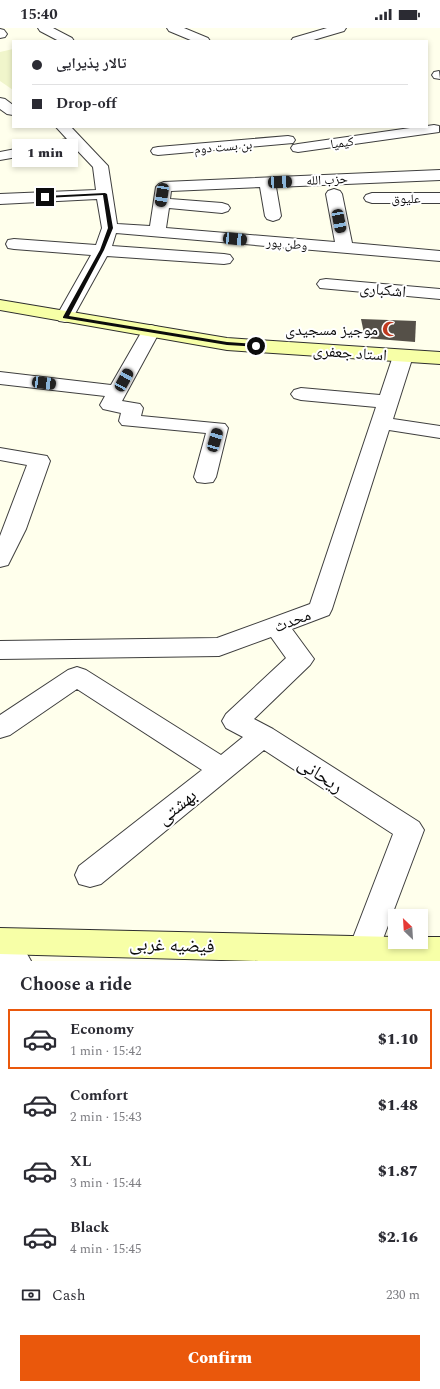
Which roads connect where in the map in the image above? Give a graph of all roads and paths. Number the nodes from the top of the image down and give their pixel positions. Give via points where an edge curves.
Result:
1 (44, 28) edge
2 (173, 28) edge
3 (340, 28) edge
4 (66, 40) edge
5 (202, 40) edge
6 (300, 40) edge
7 (0, 102) edge
8 (8, 112) edge
9 (64, 128) edge
10 (274, 128) edge
11 (436, 129) edge
12 (76, 142) junction
13 (293, 144) junction
14 (158, 152) dead end
15 (0, 156) edge
16 (310, 158) dead end
17 (322, 169) dead end
18 (440, 175) edge
19 (267, 182) junction
20 (334, 187) junction
21 (105, 194) junction
22 (372, 198) dead end
23 (440, 198) edge
24 (0, 199) edge
25 (161, 203) junction
26 (222, 208) dead end
27 (273, 216) dead end
28 (110, 228) junction
29 (157, 232) junction
30 (14, 244) dead end
31 (344, 248) junction
32 (102, 250) junction
33 (440, 256) edge
34 (224, 260) dead end
35 (326, 284) dead end
36 (440, 294) edge
37 (0, 305) edge
38 (65, 317) junction
39 (151, 331) junction
40 (403, 356) junction
41 (440, 358) edge
42 (0, 378) edge
43 (118, 392) junction
44 (301, 394) dead end
45 (385, 413) junction
46 (440, 432) edge
47 (0, 454) edge
48 (205, 477) dead end
49 (8, 527) edge
50 (0, 560) edge
51 (276, 626) junction
52 (0, 650) edge
53 (0, 728) edge
54 (263, 736) junction
55 (222, 769) junction
56 (90, 875) dead end
57 (0, 940) edge
58 (0, 946) edge
59 (440, 951) edge
60 (360, 956) edge
61 (15, 961) edge

1 - 4 street
2 - 5 street
3 - 6 street
7 - 8 street
9 - 12 street
10 - 13 street
11 - 13 street, کیمیا
12 - 15 street
12 - 21 street via 100,166
13 - 14 street, بن بست دوم
13 - 16 street
17 - 20 street
18 - 20 street, حزب الله
19 - 20 street, حزب الله
19 - 25 street, حزب الله via 164,187
19 - 27 street
20 - 31 street
21 - 24 street
21 - 28 street
22 - 23 street, علیوق
25 - 26 street
25 - 29 street, حزب الله
28 - 29 street, وطن پور
28 - 32 street
29 - 31 street, وطن پور
30 - 32 street
31 - 33 street, وطن پور
32 - 34 street
32 - 38 street
35 - 36 street, اشکباری
37 - 38 main road, استاد جعفری
38 - 39 main road, استاد جعفری
39 - 40 main road, استاد جعفری via 227,344
39 - 43 street
40 - 41 main road, استاد جعفری
40 - 45 street, محدث
42 - 43 street
43 - 48 street via 110,405 133,408 129,421 218,428
44 - 45 street
45 - 46 street
45 - 51 street, محدث via 320,609
47 - 49 street via 39,461
49 - 50 street
51 - 52 street, محدث via 219,648
51 - 54 street, ریحانی via 301,659 235,721
53 - 55 street via 77,676
54 - 55 street, بهشتی
54 - 60 street, ریحانی via 409,830
55 - 56 street, بهشتی
57 - 60 main road, فیضیه غربی
58 - 61 street
59 - 60 main road, فیضیه غربی

